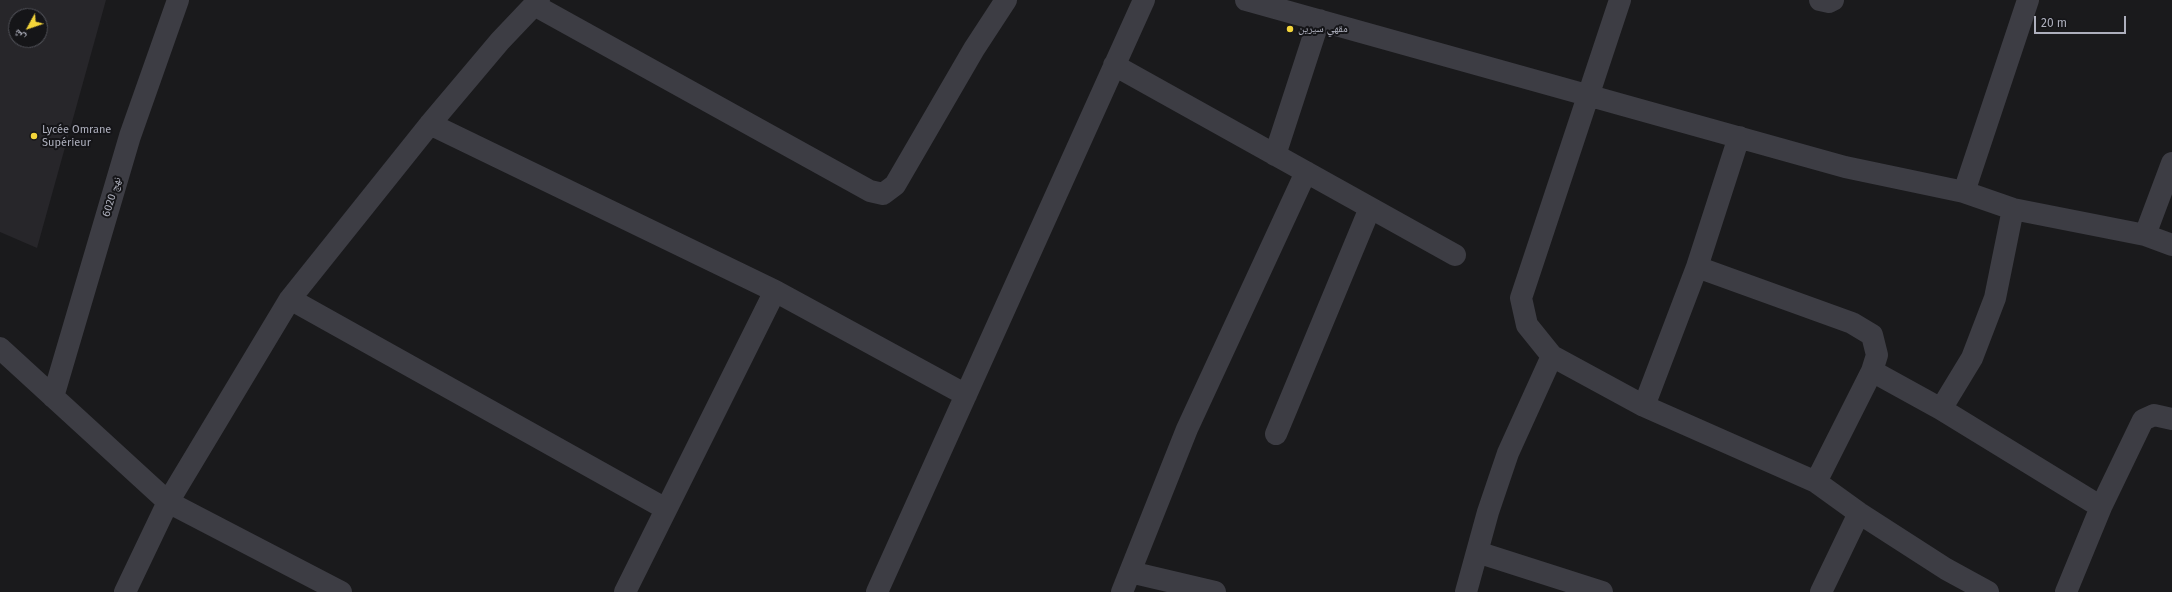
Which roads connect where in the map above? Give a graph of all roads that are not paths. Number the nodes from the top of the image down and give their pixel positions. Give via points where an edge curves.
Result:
1 (178, 0) edge
2 (1006, 0) edge
3 (1144, 0) edge
4 (1246, 0) edge
5 (1620, 0) edge
6 (1820, 0) edge
7 (1833, 0) edge
8 (2028, 0) edge
9 (537, 3) edge
10 (1318, 20) junction
11 (1114, 65) junction
12 (1587, 95) junction
13 (430, 124) junction
14 (1740, 137) junction
15 (1275, 155) junction
16 (2172, 163) edge
17 (1306, 172) junction
18 (1964, 192) junction
19 (1370, 208) junction
20 (2013, 209) junction
21 (2145, 235) junction
22 (2172, 245) edge
23 (1455, 255) dead end
24 (1697, 267) junction
25 (775, 291) junction
26 (290, 299) junction
27 (0, 348) edge
28 (1552, 356) junction
29 (1872, 371) junction
30 (966, 395) junction
31 (53, 397) junction
32 (1644, 406) junction
33 (1941, 409) junction
34 (2172, 420) edge
35 (1276, 434) dead end
36 (1816, 482) junction
37 (168, 502) junction
38 (2101, 507) junction
39 (666, 509) junction
40 (1859, 513) junction
41 (1477, 552) junction
42 (1126, 582) edge
43 (125, 592) edge
44 (341, 592) edge
45 (625, 592) edge
46 (877, 592) edge
47 (1215, 592) edge
48 (1466, 592) edge
49 (1602, 592) edge
50 (1821, 592) edge
51 (1988, 592) edge
52 (2066, 592) edge

1 - 31 street, نهج 6020 via 130,136
2 - 9 street via 974,49 896,185 883,194 870,191
3 - 11 street
4 - 10 street
5 - 12 street
6 - 7 street
8 - 18 street
9 - 13 street via 500,41
10 - 12 street
10 - 15 street
11 - 15 street
11 - 30 street
12 - 14 street
12 - 28 street via 1521,298 1527,325
13 - 25 street
13 - 26 street
14 - 18 street via 1845,167
14 - 24 street
15 - 17 street
16 - 21 street
17 - 19 street
17 - 42 street via 1187,429
18 - 20 street
19 - 23 street
19 - 35 street
20 - 21 street
20 - 33 street via 1995,298 1972,358
21 - 22 street
24 - 29 street via 1852,323 1872,335 1877,355
24 - 32 street
25 - 30 street
25 - 39 street
26 - 37 street
26 - 39 street
27 - 31 street
28 - 32 street
28 - 41 street via 1508,453
29 - 33 street
29 - 36 street
30 - 46 street
31 - 37 street
32 - 36 street
33 - 38 street
34 - 38 street via 2154,415 2143,420
36 - 40 street
37 - 43 street
37 - 44 street
38 - 52 street
39 - 45 street
40 - 50 street
40 - 51 street via 1946,569
41 - 48 street
41 - 49 street
42 - 47 street

